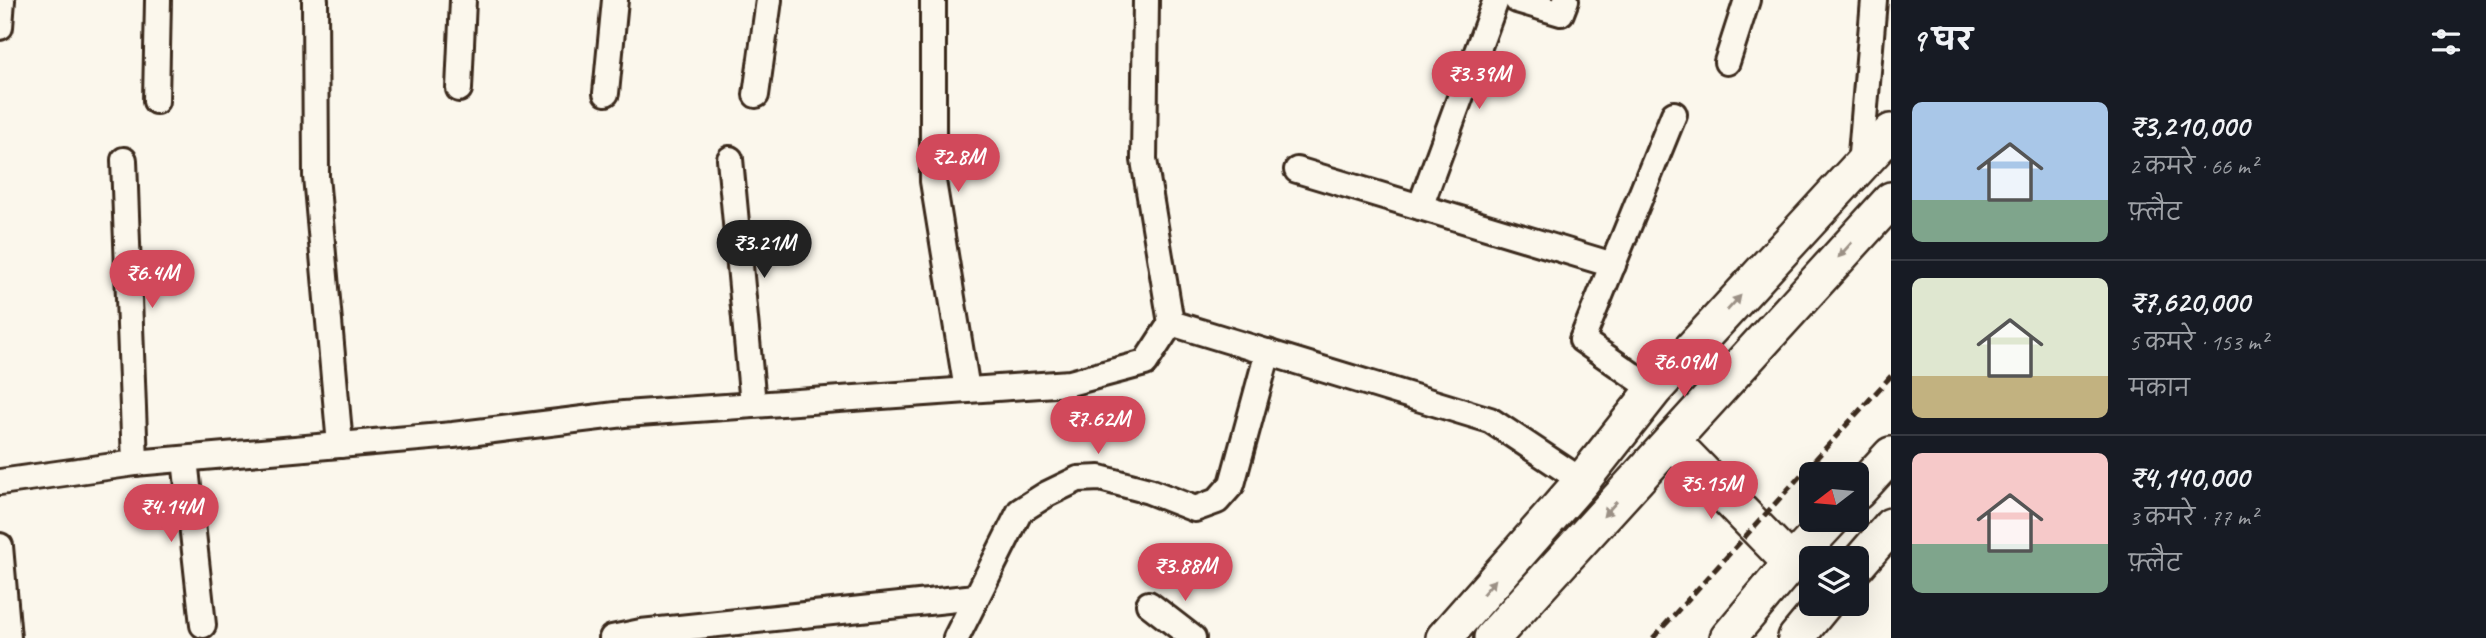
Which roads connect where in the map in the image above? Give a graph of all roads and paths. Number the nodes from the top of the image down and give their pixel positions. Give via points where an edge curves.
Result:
1 (2, 0) edge
2 (158, 0) edge
3 (315, 0) edge
4 (463, 0) edge
5 (615, 0) edge
6 (769, 0) edge
7 (933, 0) edge
8 (1146, 0) edge
9 (1496, 0) edge
10 (1517, 0) edge
11 (1566, 0) edge
12 (1746, 0) edge
13 (1874, 0) edge
14 (1886, 0) edge
15 (1891, 4) edge
16 (0, 27) edge
17 (1727, 62) dead end
18 (458, 89) dead end
19 (606, 93) dead end
20 (757, 95) dead end
21 (156, 101) dead end
22 (1674, 114) dead end
23 (1891, 132) edge
24 (730, 159) dead end
25 (124, 160) dead end
26 (1860, 166) junction
27 (1297, 170) dead end
28 (1891, 200) edge
29 (1420, 207) junction
30 (1613, 265) junction
31 (1171, 323) junction
32 (1268, 352) junction
33 (967, 390) junction
34 (1654, 390) junction
35 (753, 404) junction
36 (1672, 441) junction
37 (340, 445) junction
38 (1891, 455) edge
39 (185, 459) junction
40 (135, 463) junction
41 (1869, 479) edge
42 (1582, 481) junction
43 (0, 482) edge
44 (1820, 532) edge
45 (1887, 537) edge
46 (0, 547) edge
47 (1869, 554) edge
48 (1791, 563) junction
49 (976, 597) junction
50 (1149, 604) dead end
51 (1814, 616) edge
52 (203, 625) dead end
53 (8, 638) edge
54 (612, 638) edge
55 (956, 638) edge
56 (1193, 638) edge
57 (1444, 638) edge
58 (1492, 638) edge
59 (1728, 638) edge
60 (1796, 638) edge

1 - 16 street
2 - 21 street
3 - 37 street via 316,176
4 - 18 street
5 - 19 street
6 - 20 street
7 - 33 street via 933,181
8 - 31 street via 1144,160
9 - 29 street
10 - 11 street via 1561,13
12 - 17 street
13 - 26 street
14 - 15 street
22 - 30 street
23 - 26 street
24 - 35 street
25 - 40 street
34 -> 26 street
27 - 29 street
28 -> 36 street
29 - 30 street
30 - 34 street via 1581,340
31 - 32 street
31 - 33 street via 1145,363 1070,383
32 - 42 street via 1490,420
32 - 49 street via 1232,484 1217,501 1195,509 1100,478 1078,479 1020,512
33 - 35 street
34 - 42 street
35 - 37 street
36 - 48 street
36 -> 58 street
37 - 39 street
38 - 41 street
39 - 40 street
39 - 52 street
40 - 43 street
57 -> 42 street
44 - 48 street
45 - 47 street
46 - 53 street
48 - 59 street
49 - 54 street
49 - 55 street
50 - 56 street
51 - 60 street

